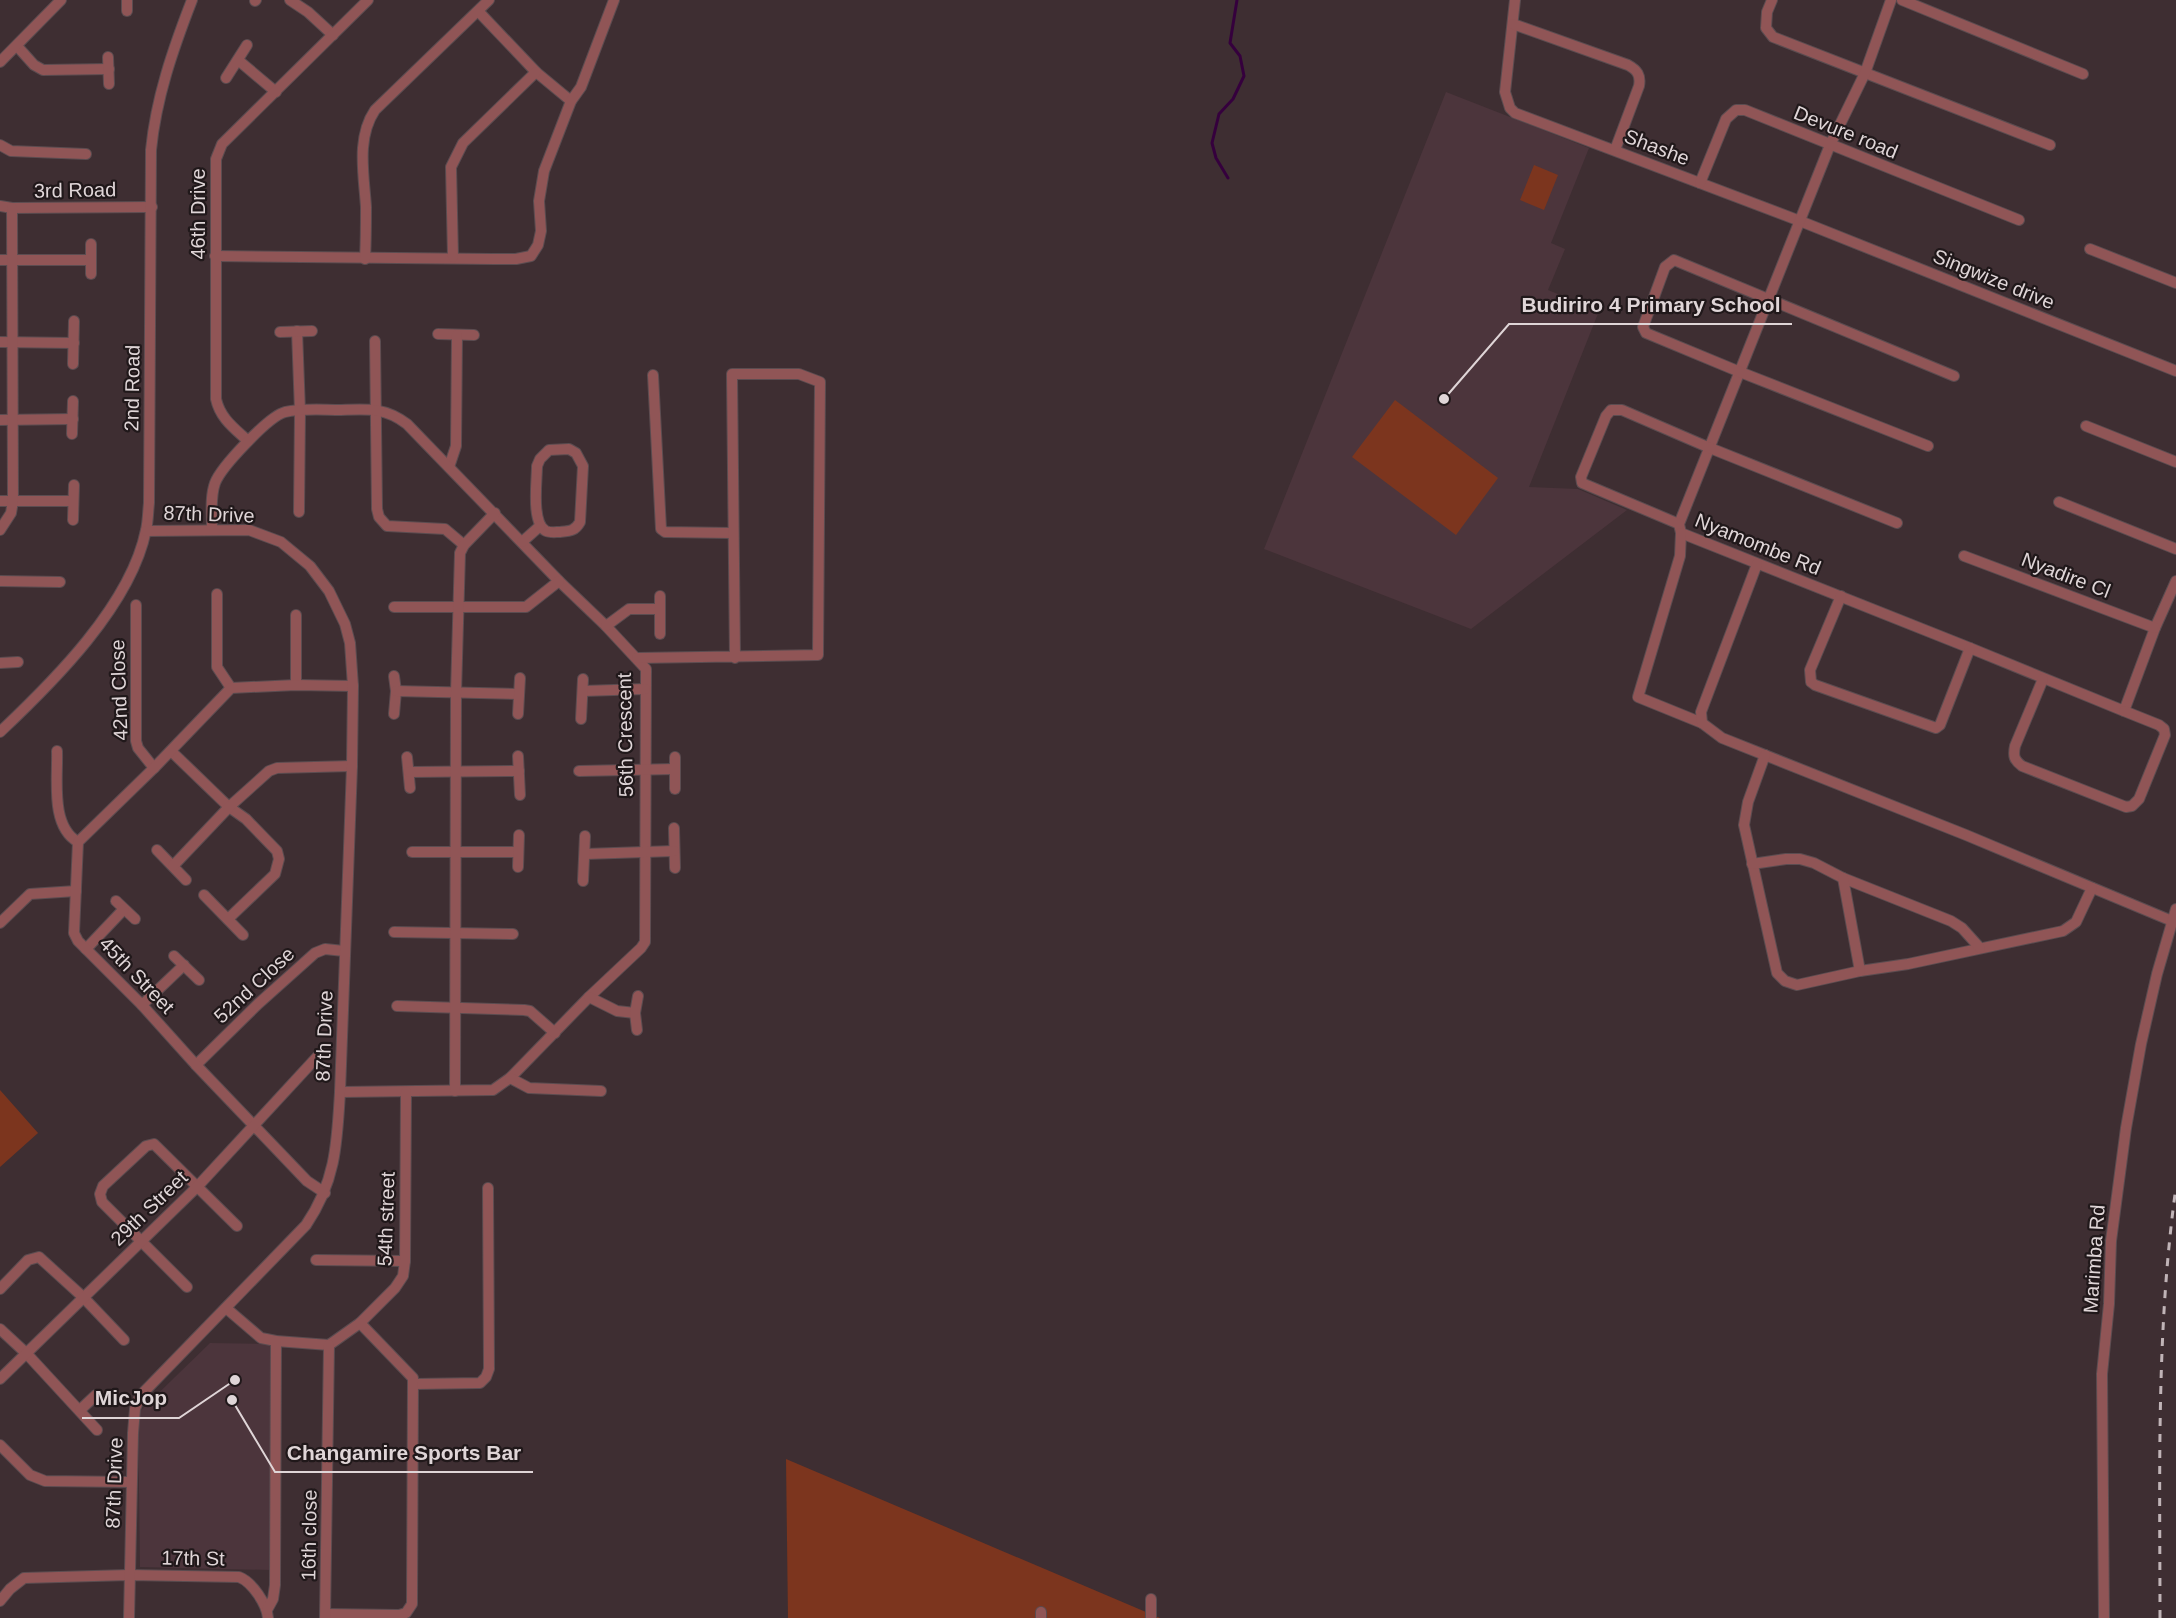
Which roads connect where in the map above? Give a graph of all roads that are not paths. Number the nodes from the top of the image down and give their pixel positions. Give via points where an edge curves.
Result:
1 (192, 0) edge
2 (290, 0) edge
3 (368, 0) edge
4 (489, 0) edge
5 (614, 0) edge
6 (1515, 0) edge
7 (1772, 0) edge
8 (1891, 0) edge
9 (1902, 0) edge
10 (56, 1) edge
11 (478, 11) junction
12 (1513, 24) junction
13 (333, 35) junction
14 (247, 45) dead end
15 (17, 46) junction
16 (108, 57) dead end
17 (238, 60) junction
18 (0, 62) edge
19 (109, 69) junction
20 (536, 72) junction
21 (1865, 73) junction
22 (2083, 74) dead end
23 (226, 78) dead end
24 (109, 84) dead end
25 (276, 92) junction
26 (571, 101) junction
27 (0, 145) edge
28 (1830, 145) junction
29 (2050, 145) dead end
30 (1615, 150) junction
31 (86, 154) dead end
32 (1700, 183) junction
33 (0, 206) edge
34 (152, 207) junction
35 (12, 208) junction
36 (2019, 220) dead end
37 (1800, 221) junction
38 (91, 244) dead end
39 (2090, 249) dead end
40 (215, 256) junction
41 (453, 257) junction
42 (365, 259) junction
43 (0, 260) edge
44 (12, 260) junction
45 (91, 260) junction
46 (90, 274) dead end
47 (2176, 283) edge
48 (1770, 298) junction
49 (74, 321) dead end
50 (297, 331) junction
51 (312, 331) dead end
52 (280, 332) dead end
53 (438, 334) dead end
54 (457, 334) junction
55 (474, 335) dead end
56 (375, 341) dead end
57 (0, 342) edge
58 (12, 342) junction
59 (74, 344) junction
60 (73, 364) dead end
61 (2176, 371) edge
62 (1740, 372) junction
63 (653, 375) dead end
64 (1954, 376) dead end
65 (73, 401) dead end
66 (376, 409) junction
67 (300, 411) junction
68 (73, 419) junction
69 (0, 420) edge
70 (12, 420) junction
71 (2086, 426) dead end
72 (72, 434) dead end
73 (248, 441) junction
74 (1928, 446) dead end
75 (1710, 448) junction
76 (2176, 462) edge
77 (450, 467) junction
78 (74, 485) dead end
79 (0, 501) edge
80 (13, 501) junction
81 (73, 501) junction
82 (2059, 502) dead end
83 (298, 512) dead end
84 (495, 513) junction
85 (73, 520) dead end
86 (1897, 523) dead end
87 (540, 526) junction
88 (1680, 528) junction
89 (212, 529) junction
90 (0, 530) edge
91 (146, 531) junction
92 (732, 533) junction
93 (522, 542) junction
94 (464, 545) junction
95 (2176, 549) edge
96 (1964, 556) dead end
97 (1757, 564) junction
98 (0, 581) edge
99 (559, 581) junction
100 (2176, 581) edge
101 (60, 582) dead end
102 (217, 594) dead end
103 (660, 596) dead end
104 (1841, 596) junction
105 (136, 605) dead end
106 (394, 607) dead end
107 (460, 607) junction
108 (660, 609) junction
109 (296, 615) dead end
110 (606, 626) junction
111 (2155, 628) junction
112 (660, 634) dead end
113 (1970, 648) junction
114 (637, 658) junction
115 (735, 658) junction
116 (18, 662) dead end
117 (0, 663) edge
118 (394, 676) dead end
119 (520, 678) dead end
120 (2043, 680) junction
121 (296, 685) junction
122 (353, 686) junction
123 (231, 688) junction
124 (645, 689) junction
125 (396, 691) junction
126 (456, 693) junction
127 (519, 694) junction
128 (2124, 711) junction
129 (394, 714) dead end
130 (518, 714) dead end
131 (581, 719) dead end
132 (1702, 723) junction
133 (0, 732) edge
134 (57, 751) dead end
135 (171, 751) junction
136 (1765, 755) junction
137 (518, 756) dead end
138 (407, 757) dead end
139 (675, 757) dead end
140 (352, 766) junction
141 (154, 768) junction
142 (644, 769) junction
143 (675, 769) junction
144 (456, 771) junction
145 (519, 771) junction
146 (579, 771) dead end
147 (409, 772) junction
148 (410, 788) dead end
149 (675, 789) dead end
150 (520, 795) dead end
151 (229, 807) junction
152 (674, 828) dead end
153 (519, 835) dead end
154 (585, 836) dead end
155 (78, 842) junction
156 (157, 850) dead end
157 (644, 851) junction
158 (674, 851) junction
159 (412, 852) dead end
160 (457, 852) junction
161 (518, 852) junction
162 (585, 854) junction
163 (1752, 864) junction
164 (173, 866) junction
165 (518, 867) dead end
166 (675, 868) dead end
167 (1843, 878) junction
168 (186, 880) dead end
169 (583, 880) dead end
170 (2092, 888) junction
171 (76, 891) junction
172 (204, 895) dead end
173 (2176, 909) edge
174 (135, 919) dead end
175 (228, 919) junction
176 (2172, 921) junction
177 (0, 923) edge
178 (394, 932) dead end
179 (457, 932) junction
180 (513, 934) dead end
181 (243, 935) dead end
182 (1980, 948) junction
183 (86, 949) junction
184 (344, 951) junction
185 (174, 956) dead end
186 (184, 965) junction
187 (1860, 972) junction
188 (199, 980) dead end
189 (638, 996) dead end
190 (589, 997) junction
191 (142, 1005) junction
192 (397, 1006) dead end
193 (456, 1008) junction
194 (635, 1013) junction
195 (637, 1030) dead end
196 (555, 1033) junction
197 (317, 1057) dead end
198 (196, 1065) junction
199 (510, 1078) junction
200 (455, 1091) junction
201 (601, 1091) dead end
202 (340, 1092) junction
203 (406, 1092) junction
204 (255, 1125) junction
205 (197, 1186) junction
206 (488, 1188) dead end
207 (325, 1193) junction
208 (237, 1226) dead end
209 (141, 1241) junction
210 (316, 1260) dead end
211 (405, 1261) junction
212 (187, 1287) dead end
213 (0, 1289) edge
214 (83, 1297) junction
215 (226, 1308) junction
216 (360, 1323) junction
217 (0, 1329) edge
218 (124, 1340) dead end
219 (276, 1341) junction
220 (329, 1345) junction
221 (27, 1354) junction
222 (0, 1379) edge
223 (414, 1384) junction
224 (96, 1395) dead end
225 (80, 1410) junction
226 (97, 1430) dead end
227 (0, 1445) edge
228 (131, 1482) junction
229 (129, 1575) junction
230 (1151, 1599) dead end
231 (0, 1601) edge
232 (268, 1614) edge
233 (325, 1616) edge
234 (129, 1618) edge
235 (1151, 1618) edge
236 (2104, 1618) edge

1 - 34 street, 2nd Road via 159,95 154,121
2 - 13 street
3 - 13 street, 46th Drive
4 - 11 street
5 - 26 street via 581,87
6 - 12 street
7 - 21 street via 1766,21 1768,34
8 - 21 street, Nyamombe Rd
9 - 22 street
10 - 15 street
11 - 20 street
11 - 42 street via 369,120 363,146
12 - 30 street, Shashe via 1505,92 1510,108
12 - 30 street via 1629,65 1637,72 1639,86
13 - 25 street, 46th Drive
14 - 17 street
15 - 18 street
15 - 19 street via 43,70
16 - 19 street
17 - 23 street
17 - 25 street
19 - 24 street
20 - 26 street
20 - 41 street via 458,151 452,167
21 - 28 street, Nyamombe Rd
21 - 29 street
25 - 40 street, 46th Drive via 218,151
26 - 41 street via 542,179 541,231 531,256
27 - 31 street via 11,151
28 - 32 street, Devure road via 1745,110 1736,111 1726,119
28 - 36 street, Devure road
28 - 37 street, Nyamombe Rd
30 - 32 street, Shashe
32 - 37 street, Shashe
33 - 35 street, 3rd Road
34 - 35 street, 3rd Road
34 - 91 street, 2nd Road
35 - 44 street
37 - 48 street, Nyamombe Rd
37 - 61 street, Singwize drive
38 - 45 street
39 - 47 street
40 - 42 street
40 - 73 street, 46th Drive via 216,399 223,417
41 - 42 street
43 - 44 street
44 - 45 street
44 - 58 street
45 - 46 street
48 - 62 street, Nyamombe Rd
48 - 62 street via 1674,260 1665,267 1643,327 1646,333
48 - 64 street
49 - 59 street
50 - 51 street
50 - 52 street
50 - 67 street
53 - 54 street
54 - 55 street
54 - 77 street via 456,446
56 - 66 street
57 - 58 street
58 - 59 street
58 - 70 street
59 - 60 street
62 - 74 street
62 - 75 street, Nyamombe Rd
63 - 92 street via 661,529
65 - 68 street
66 - 67 street, 56th Crescent
66 - 77 street, 56th Crescent via 407,424
66 - 94 street via 379,517 387,526 446,529
67 - 73 street, 56th Crescent via 278,415
67 - 83 street
68 - 70 street
68 - 72 street
69 - 70 street
70 - 80 street
71 - 76 street
73 - 89 street, 56th Crescent via 215,482
75 - 86 street
75 - 88 street, Nyamombe Rd
75 - 88 street via 1622,410 1611,410 1581,477 1585,485
77 - 84 street, 56th Crescent
78 - 81 street
79 - 80 street
80 - 81 street
80 - 90 street via 11,513
81 - 85 street
82 - 95 street
84 - 93 street, 56th Crescent
84 - 94 street
87 - 87 street via 549,532 570,531 580,522 583,466 569,449 549,450 537,466 536,517
87 - 93 street
88 - 97 street, Nyamombe Rd
88 - 132 street via 1680,556 1638,697
89 - 91 street, 87th Drive
89 - 122 street, 87th Drive via 265,534 310,566 345,624
91 - 133 street, 2nd Road via 126,583 99,624 33,701
92 - 115 street
92 - 115 street via 732,374 799,374 820,382 818,655
93 - 99 street, 56th Crescent
94 - 107 street via 460,553
96 - 111 street, Nyadire Cl
97 - 104 street, Nyamombe Rd
97 - 132 street via 1701,712
98 - 101 street
99 - 107 street via 526,607
99 - 110 street, 56th Crescent
100 - 111 street
102 - 123 street via 217,667
103 - 108 street
104 - 113 street, Nyamombe Rd
104 - 113 street via 1810,670 1815,686 1936,728
105 - 141 street, 42nd Close via 136,741
106 - 107 street
107 - 126 street
108 - 110 street via 630,609
108 - 112 street
109 - 121 street
110 - 114 street, 56th Crescent
111 - 128 street
113 - 120 street, Nyamombe Rd
114 - 115 street
114 - 124 street, 56th Crescent via 646,669
116 - 117 street
118 - 125 street
119 - 127 street
120 - 128 street, Nyamombe Rd
120 - 128 street, Nyamombe Rd via 2015,746 2016,762 2126,807 2139,799 2165,735 2159,725
121 - 122 street
121 - 123 street
122 - 140 street, 87th Drive
123 - 135 street
124 - 131 street via 583,685
124 - 142 street, 56th Crescent
125 - 126 street
125 - 129 street
126 - 127 street
126 - 144 street
127 - 130 street
132 - 136 street via 1722,738
134 - 155 street via 59,818 64,830
135 - 141 street
135 - 151 street
136 - 163 street via 1745,815
136 - 170 street
137 - 145 street
138 - 147 street
139 - 143 street
140 - 151 street via 277,768 260,777
140 - 184 street, 87th Drive
141 - 155 street
142 - 143 street
142 - 146 street
142 - 157 street, 56th Crescent
143 - 149 street
144 - 145 street
144 - 147 street
144 - 160 street
145 - 150 street
147 - 148 street
151 - 164 street
151 - 175 street via 277,851 279,859 270,880
152 - 158 street
153 - 161 street
154 - 162 street
155 - 171 street, 45th Street
156 - 164 street
157 - 158 street
157 - 162 street
157 - 190 street, 56th Crescent via 645,942
158 - 166 street
159 - 160 street
160 - 161 street
160 - 179 street
161 - 165 street
162 - 169 street
163 - 167 street via 1800,859
163 - 187 street via 1779,977 1797,985
164 - 168 street
167 - 182 street via 1951,921
167 - 187 street
170 - 176 street
170 - 182 street via 2082,912 2070,927
171 - 177 street via 30,894
171 - 183 street, 45th Street via 74,933
172 - 175 street
173 - 176 street, Marimba Rd
174 - 183 street via 120,905
175 - 181 street
176 - 236 street, Marimba Rd via 2141,1044 2112,1241 2102,1374
178 - 179 street
179 - 180 street
179 - 193 street
182 - 187 street
183 - 191 street, 45th Street
184 - 198 street, 52nd Close via 325,949 315,953
184 - 202 street, 87th Drive
185 - 186 street
186 - 188 street
186 - 191 street
189 - 194 street
190 - 194 street via 617,1011
190 - 196 street, 56th Crescent
191 - 198 street, 45th Street
192 - 193 street
193 - 196 street via 530,1011
193 - 200 street
194 - 195 street
196 - 199 street, 56th Crescent
197 - 204 street, 29th Street
198 - 204 street, 45th Street
199 - 200 street, 56th Crescent via 491,1091
199 - 201 street via 529,1088
200 - 203 street, 56th Crescent
202 - 203 street, 56th Crescent
202 - 207 street, 87th Drive via 337,1144
203 - 211 street, 54th street
204 - 205 street, 29th Street
204 - 207 street, 45th Street via 307,1181
205 - 208 street
205 - 209 street, 29th Street
205 - 209 street via 154,1144 146,1146 102,1186 102,1202
206 - 223 street via 486,1377 480,1383
207 - 215 street, 87th Drive via 306,1225
209 - 212 street
209 - 214 street, 29th Street
210 - 211 street
211 - 216 street, 54th street via 399,1283
213 - 214 street via 28,1260 39,1257
214 - 218 street
214 - 221 street, 29th Street
215 - 219 street via 261,1338
215 - 228 street, 87th Drive via 140,1396 135,1409
216 - 220 street, 54th street
216 - 223 street via 411,1374
217 - 221 street
219 - 220 street
219 - 232 street via 275,1585
220 - 233 street, 16th close
221 - 222 street, 29th Street
221 - 225 street
223 - 233 street via 412,1604 399,1615
224 - 225 street
225 - 226 street
227 - 228 street via 37,1478
228 - 229 street, 87th Drive
229 - 231 street, 17th St via 24,1578
229 - 232 street, 17th St via 238,1577 247,1581
229 - 234 street, 87th Drive
230 - 235 street

